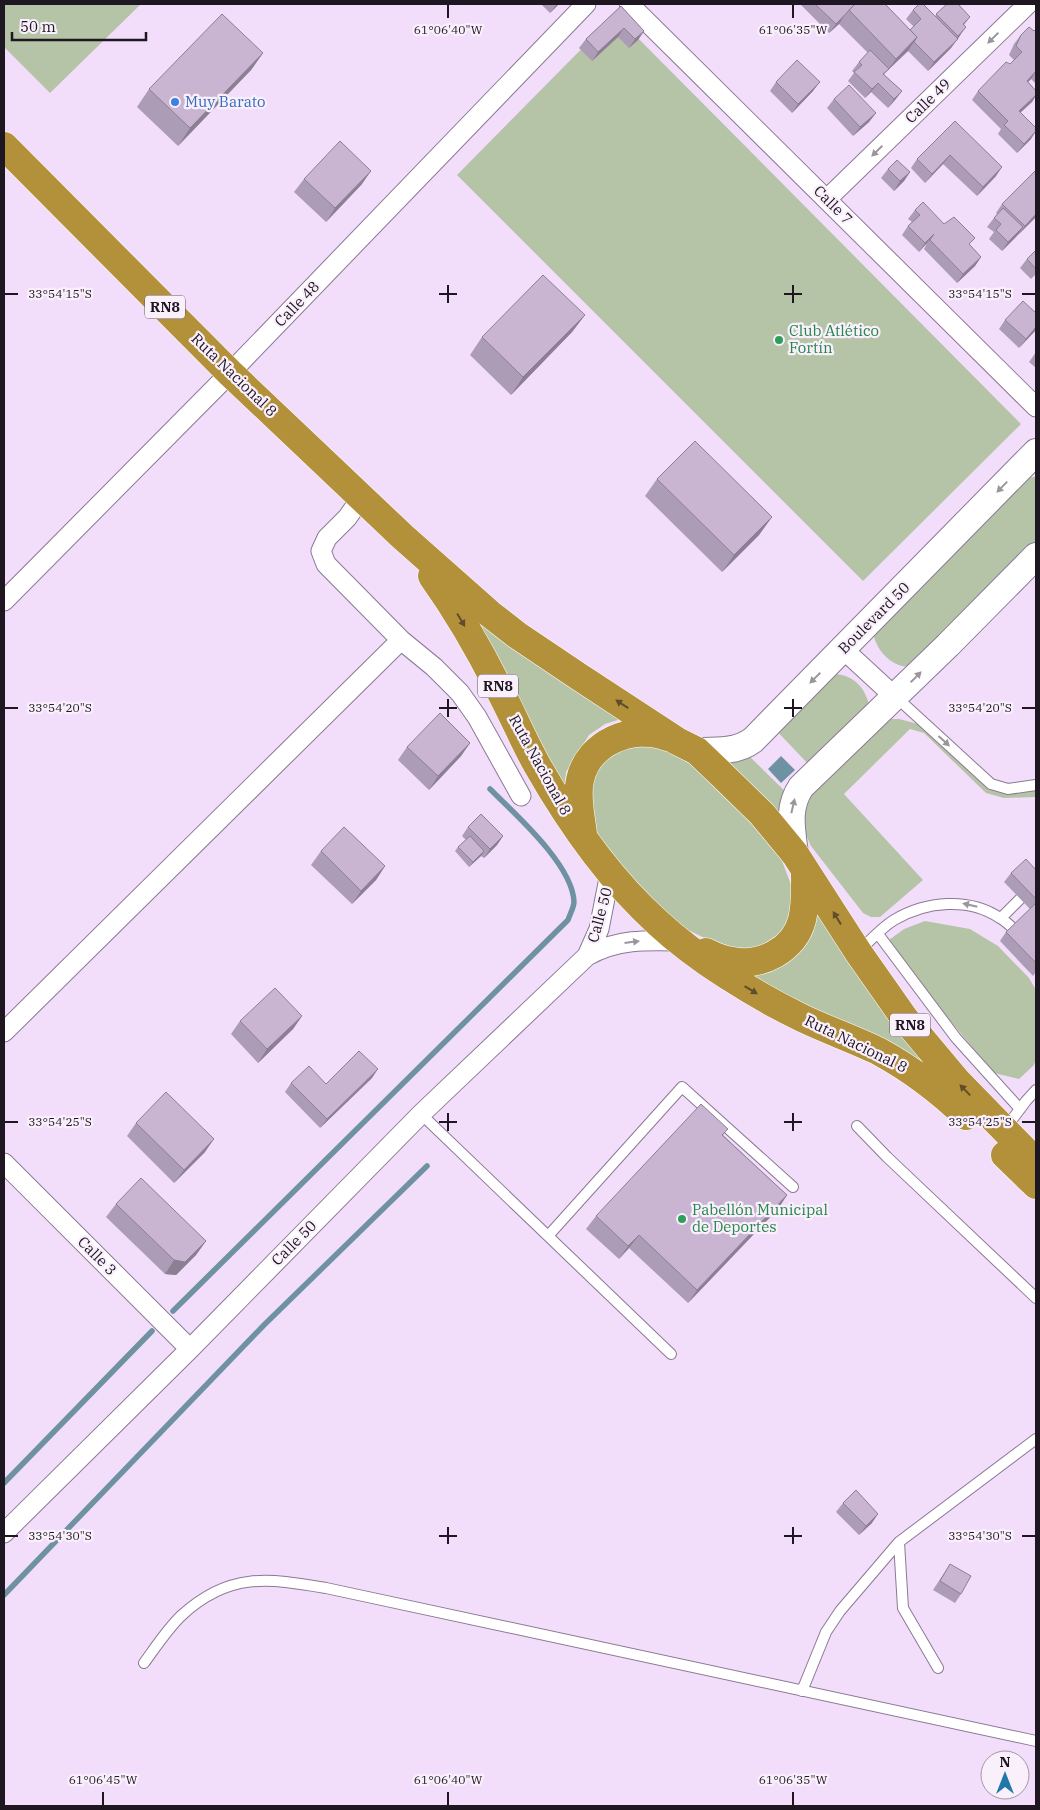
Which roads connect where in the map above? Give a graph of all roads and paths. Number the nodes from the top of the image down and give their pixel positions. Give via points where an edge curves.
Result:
1 (586, 4) edge
2 (629, 4) edge
3 (1028, 4) edge
4 (4, 146) edge
5 (827, 199) junction
6 (230, 373) junction
7 (1036, 407) edge
8 (1036, 452) edge
9 (362, 497) junction
10 (403, 537) junction
11 (1036, 556) edge
12 (4, 601) edge
13 (401, 640) junction
14 (843, 649) junction
15 (895, 697) junction
16 (687, 746) junction
17 (1036, 785) edge
18 (521, 796) dead end
19 (583, 840) junction
20 (800, 862) junction
21 (610, 873) junction
22 (1036, 883) edge
23 (1001, 918) junction
24 (878, 934) junction
25 (680, 941) junction
26 (858, 952) junction
27 (1036, 953) edge
28 (587, 956) junction
29 (4, 1032) edge
30 (1036, 1090) edge
31 (422, 1114) junction
32 (1012, 1119) junction
33 (856, 1126) dead end
34 (1036, 1162) edge
35 (4, 1163) edge
36 (1036, 1185) edge
37 (793, 1187) dead end
38 (548, 1236) junction
39 (1036, 1298) edge
40 (190, 1349) junction
41 (671, 1354) dead end
42 (1036, 1439) edge
43 (4, 1533) edge
44 (899, 1542) junction
45 (144, 1664) dead end
46 (938, 1668) dead end
47 (802, 1691) junction
48 (1036, 1741) edge

1 - 6 street, Calle 48
2 - 5 street, Calle 7
3 -> 5 street, Calle 49
4 - 6 highway, Ruta Nacional 8 / RN8
5 - 7 street, Calle 7
6 - 9 highway, Ruta Nacional 8 / RN8
6 - 12 street, Calle 48
8 -> 14 main road, Boulevard 50
9 - 10 highway, Ruta Nacional 8 / RN8
9 - 13 street via 348,518 327,538 321,551 326,564
16 -> 10 highway, Ruta Nacional 8 / RN8 via 517,635
10 -> 19 highway, Ruta Nacional 8 / RN8 via 467,630 536,764
15 -> 11 main road
13 - 18 street via 460,693
13 - 29 street
14 - 15 street
14 -> 16 main road, Boulevard 50 via 744,746 723,750
15 -> 17 lane via 991,784 1008,789
20 -> 15 main road via 790,819 795,796
16 - 19 highway, Ruta Nacional 8 / RN8 via 656,732 639,732 608,742 595,753 584,766 580,781
16 - 20 highway, Ruta Nacional 8 / RN8 via 762,814
19 - 21 highway, Ruta Nacional 8 / RN8
20 - 25 highway, Ruta Nacional 8 / RN8 via 805,902 802,921 795,937 782,950 749,962 732,961
26 -> 20 highway, Ruta Nacional 8 / RN8
21 - 25 highway, Ruta Nacional 8 / RN8
21 - 28 street, Calle 50 via 599,929
22 - 23 lane
23 -> 24 lane via 964,903 926,906 894,920
23 - 27 lane
24 - 26 lane
24 - 32 lane
28 -> 25 street, Calle 50 via 614,944
25 -> 36 highway, Ruta Nacional 8 / RN8 via 723,973 771,1002 878,1051 913,1072 943,1094
32 -> 26 highway, Ruta Nacional 8 / RN8 via 957,1082 905,1019
28 - 31 street, Calle 50
30 - 32 lane
31 - 38 lane
31 - 40 street, Calle 50
32 - 34 highway, Ruta Nacional 8 / RN8
33 - 39 lane
35 - 40 street, Calle 3
37 - 38 lane via 682,1087
38 - 41 lane
40 - 43 street, Calle 50
42 - 44 lane
44 - 46 lane via 903,1608
44 - 47 lane via 826,1632
45 - 47 lane via 181,1616 201,1601 231,1585 264,1580 326,1588
47 - 48 lane

